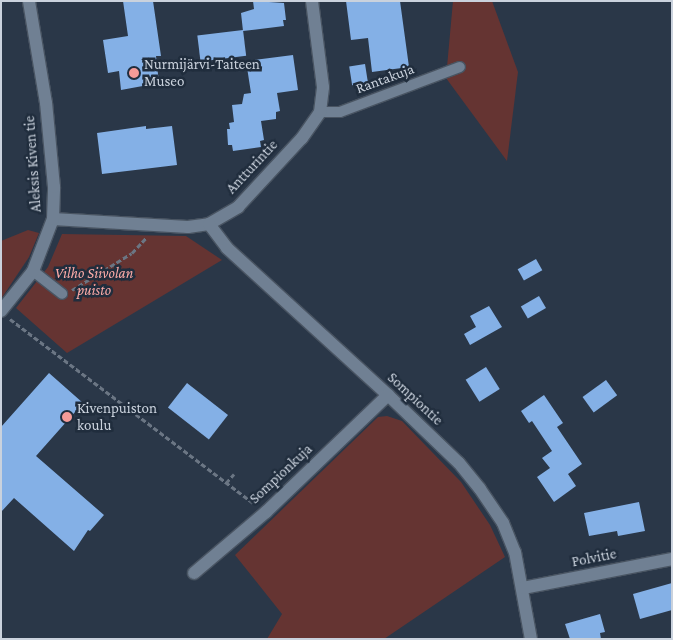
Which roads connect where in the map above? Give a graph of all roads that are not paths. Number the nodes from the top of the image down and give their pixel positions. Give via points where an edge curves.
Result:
1 (29, 1) edge
2 (312, 1) edge
3 (460, 67) dead end
4 (320, 112) junction
5 (54, 218) junction
6 (209, 224) junction
7 (33, 271) junction
8 (62, 294) road end
9 (1, 312) edge
10 (388, 395) junction
11 (672, 559) edge
12 (194, 573) dead end
13 (523, 588) junction
14 (531, 639) edge

1 - 5 street, Aleksis Kiven tie via 46,103
2 - 4 street, Antturintie via 323,87
3 - 4 lane, Rantakuja via 340,112
4 - 6 street, Antturintie via 302,138 238,207
5 - 6 street, Antturintie via 158,225
5 - 7 street, Aleksis Kiven tie
6 - 10 street, Sompiontie via 227,248
7 - 8 lane
7 - 9 street, Aleksis Kiven tie
10 - 12 street, Sompionkuja via 266,512
10 - 13 street, Sompiontie via 459,463 480,489 502,523 515,552
11 - 13 street, Polvitie
13 - 14 street, Sompiontie

